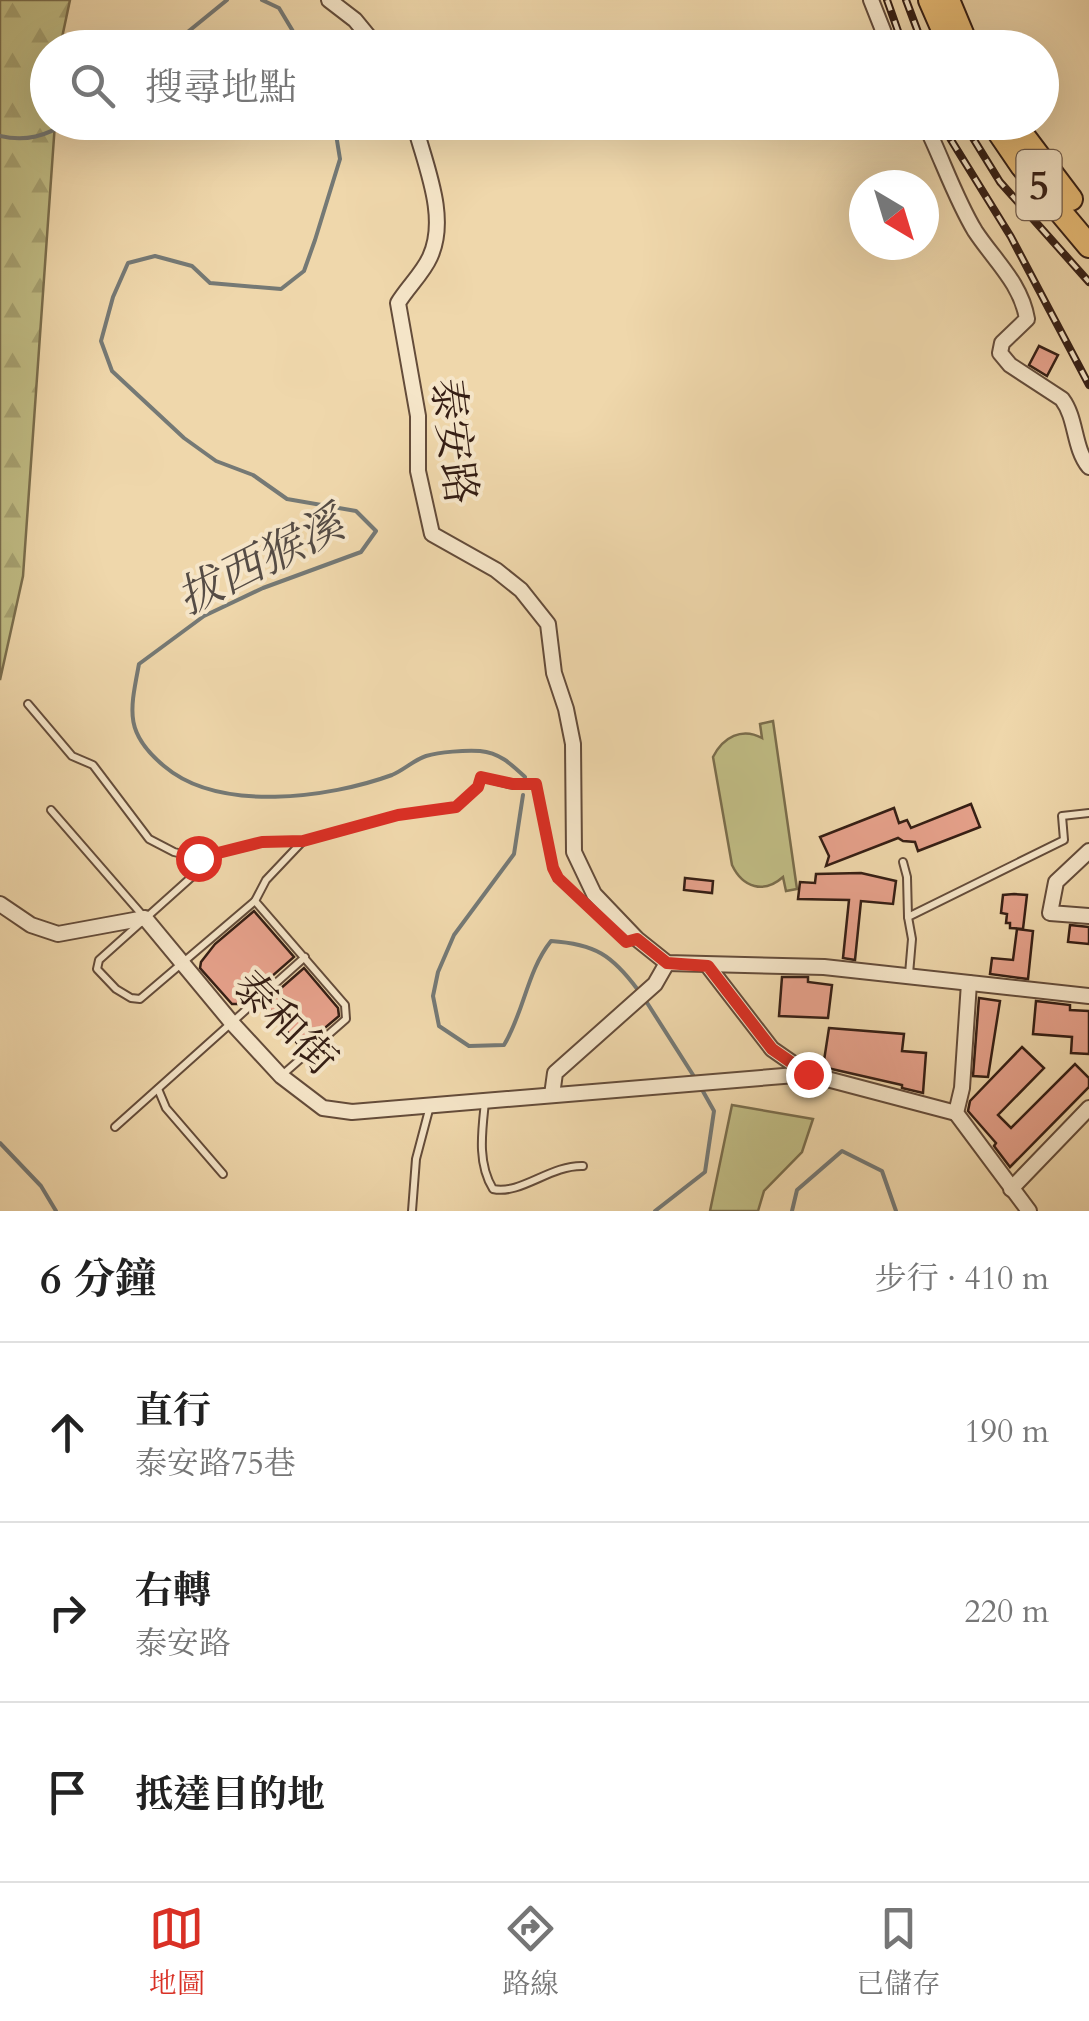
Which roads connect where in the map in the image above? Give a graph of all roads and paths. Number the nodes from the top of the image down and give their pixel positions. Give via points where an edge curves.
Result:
1 (329, 0) edge
2 (871, 0) edge
3 (930, 0) edge
4 (948, 0) edge
5 (363, 30) edge
6 (883, 30) edge
7 (943, 30) edge
8 (960, 30) edge
9 (419, 140) edge
10 (932, 140) edge
11 (1004, 140) edge
12 (1027, 140) edge
13 (1089, 221) edge
14 (1089, 246) edge
15 (1089, 466) edge
16 (28, 704) dead end
17 (50, 810) dead end
18 (1089, 814) edge
19 (303, 841) junction
20 (1089, 852) edge
21 (903, 862) dead end
22 (205, 864) dead end
23 (1071, 870) junction
24 (1089, 872) edge
25 (255, 902) junction
26 (0, 904) edge
27 (1089, 916) edge
28 (908, 917) junction
29 (144, 918) junction
30 (637, 939) junction
31 (305, 957) junction
32 (667, 963) junction
33 (184, 964) junction
34 (708, 966) junction
35 (908, 974) junction
36 (969, 983) junction
37 (1089, 996) edge
38 (232, 1023) junction
39 (808, 1074) junction
40 (282, 1076) junction
41 (158, 1089) junction
42 (552, 1095) junction
43 (486, 1101) junction
44 (430, 1105) junction
45 (1089, 1108) edge
46 (956, 1113) junction
47 (114, 1127) dead end
48 (583, 1166) dead end
49 (224, 1174) dead end
50 (1010, 1189) junction
51 (412, 1211) edge
52 (1030, 1211) edge

1 - 5 street
2 - 6 street
3 - 7 main road
4 - 8 main road
9 - 30 street, 泰安路 via 438,215 436,234 430,258 398,303 432,534 496,570 548,624 573,744 574,852 594,894
10 - 15 street via 975,230 1006,268 1026,311 1027,319 1002,343 1003,360 1068,406
11 - 14 main road, 5
12 - 13 main road, 5
16 - 19 lane via 72,756 93,765 149,839 174,852 198,858 262,842
17 - 29 lane, 泰和街
18 - 28 lane via 1062,816 1064,840
19 - 25 lane
19 - 30 lane, 泰安路 via 456,807 481,777 536,784 558,878 626,942
20 - 23 street
21 - 28 lane
22 - 29 lane
23 - 24 street
23 - 27 street via 1056,882 1050,913
25 - 31 lane
25 - 33 lane
26 - 29 street via 30,926 58,934
28 - 35 lane
29 - 33 street, 泰和街
29 - 33 lane via 97,969 140,999
30 - 32 street, 泰安路
31 - 38 lane
31 - 40 lane via 345,1005 346,1019
32 - 34 street
32 - 42 street via 655,984 555,1073
33 - 38 street, 泰和街
34 - 35 street
34 - 39 street via 772,1049
35 - 36 street
36 - 37 street
36 - 46 street
38 - 40 street, 泰和街
38 - 41 lane
39 - 42 street, 泰和街
39 - 46 street
40 - 44 street, 泰和街 via 323,1108
41 - 47 lane
41 - 49 lane via 166,1108
42 - 43 street, 泰和街
43 - 44 street, 泰和街
43 - 48 lane via 480,1144 493,1189
44 - 51 lane
45 - 50 street
46 - 50 street
50 - 52 street

